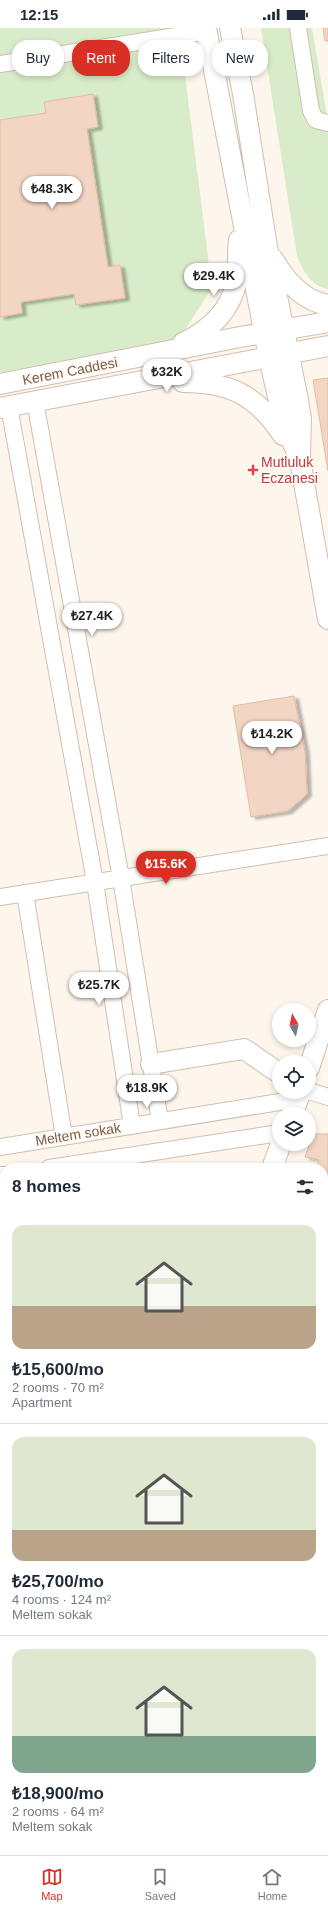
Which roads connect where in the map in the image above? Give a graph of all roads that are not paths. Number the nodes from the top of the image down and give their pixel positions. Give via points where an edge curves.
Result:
1 (230, 28) edge
2 (298, 28) edge
3 (206, 30) edge
4 (0, 64) edge
5 (328, 123) edge
6 (243, 223) junction
7 (267, 247) junction
8 (328, 305) edge
9 (328, 322) edge
10 (274, 331) junction
11 (328, 346) edge
12 (154, 354) junction
13 (288, 354) junction
14 (269, 357) junction
15 (146, 380) junction
16 (0, 384) edge
17 (35, 401) junction
18 (4, 407) edge
19 (300, 460) junction
20 (325, 591) edge
21 (328, 619) edge
22 (328, 846) edge
23 (121, 878) junction
24 (95, 882) junction
25 (25, 893) junction
26 (0, 897) edge
27 (328, 1010) edge
28 (313, 1055) edge
29 (150, 1064) junction
30 (272, 1068) edge
31 (328, 1097) edge
32 (316, 1098) edge
33 (300, 1099) edge
34 (160, 1121) junction
35 (132, 1126) junction
36 (272, 1134) edge
37 (64, 1137) junction
38 (0, 1144) edge
39 (278, 1151) edge
40 (82, 1163) edge
41 (274, 1163) edge

1 - 7 street
2 - 5 street via 310,111 316,120
3 - 4 street
3 - 6 street
6 - 10 street
6 - 12 street via 239,237 236,283 225,309 202,333 175,347
7 - 8 street via 278,268 291,284 313,300
7 - 10 street
9 - 10 street, Kerem Caddesi
10 - 12 street, Kerem Caddesi
10 - 13 street
10 - 14 street
11 - 13 street, Kerem Caddesi
12 - 16 street, Kerem Caddesi
13 - 14 street, Kerem Caddesi
13 - 19 street via 301,419
14 - 15 street, Kerem Caddesi
14 - 19 street via 282,419
15 - 17 street, Kerem Caddesi
15 - 19 street via 205,382 228,387 254,402 267,414
17 - 18 street, Kerem Caddesi
17 - 23 street
18 - 24 street
19 - 20 street
20 - 21 street
22 - 23 street
23 - 24 street
23 - 29 street
24 - 25 street
24 - 35 street
25 - 26 street
25 - 37 street
27 - 28 street
29 - 30 street via 244,1049
29 - 34 street
31 - 32 street
33 - 34 street, Meltem sokak
34 - 35 street, Meltem sokak
35 - 37 street, Meltem sokak
36 - 40 street, Meltem sokak
37 - 38 street, Meltem sokak
39 - 41 street

